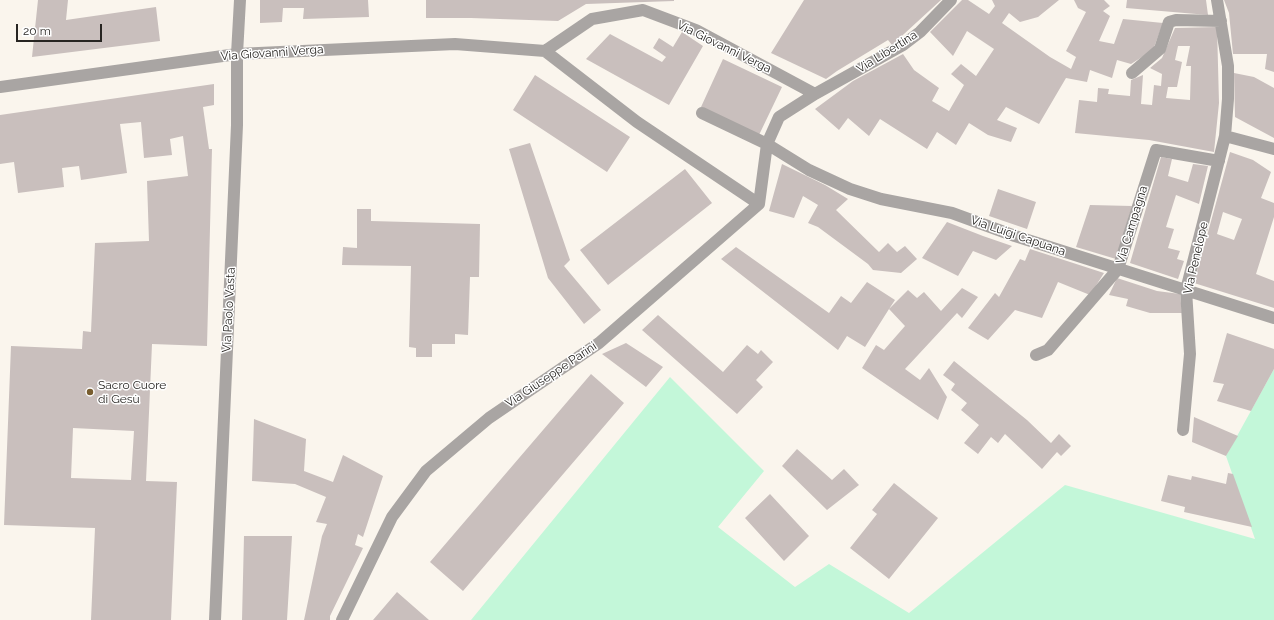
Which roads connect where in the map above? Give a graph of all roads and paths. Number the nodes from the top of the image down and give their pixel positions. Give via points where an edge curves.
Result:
1 (240, 0) edge
2 (951, 0) edge
3 (1217, 0) edge
4 (1222, 21) junction
5 (545, 52) junction
6 (237, 54) junction
7 (1132, 73) dead end
8 (0, 87) edge
9 (815, 94) junction
10 (702, 113) dead end
11 (1225, 136) junction
12 (767, 144) junction
13 (1274, 148) edge
14 (1219, 161) junction
15 (759, 204) junction
16 (1118, 269) junction
17 (1186, 290) junction
18 (1274, 318) edge
19 (1036, 356) dead end
20 (1183, 430) dead end
21 (215, 620) edge
22 (342, 620) edge

1 - 6 street, Via Paolo Vasta
2 - 9 street, Via Libertina via 920,32 902,45
3 - 4 street, Via Penelope
4 - 7 street via 1169,22 1160,49
4 - 11 street, Via Penelope via 1228,66
5 - 6 street, Via Giovanni Verga via 455,44
5 - 9 street, Via Giovanni Verga via 592,20 643,10 696,30
5 - 15 street via 637,122
6 - 8 street, Via Giovanni Verga
6 - 21 street, Via Paolo Vasta via 237,133
9 - 12 street via 779,117
10 - 12 street
11 - 13 street
11 - 14 street, Via Penelope
12 - 15 street
12 - 16 street, Via Luigi Capuana via 809,170 850,189 881,199 952,213
14 - 16 street, Via Campagna via 1156,150
14 - 17 street, Via Penelope
15 - 22 street, Via Giuseppe Parini via 599,343 489,418 426,472 392,517
16 - 17 street, Via Luigi Capuana
16 - 19 street, Via Campagna via 1048,350
17 - 18 street, Via Luigi Capuana
17 - 20 street, Via Penelope via 1190,354

